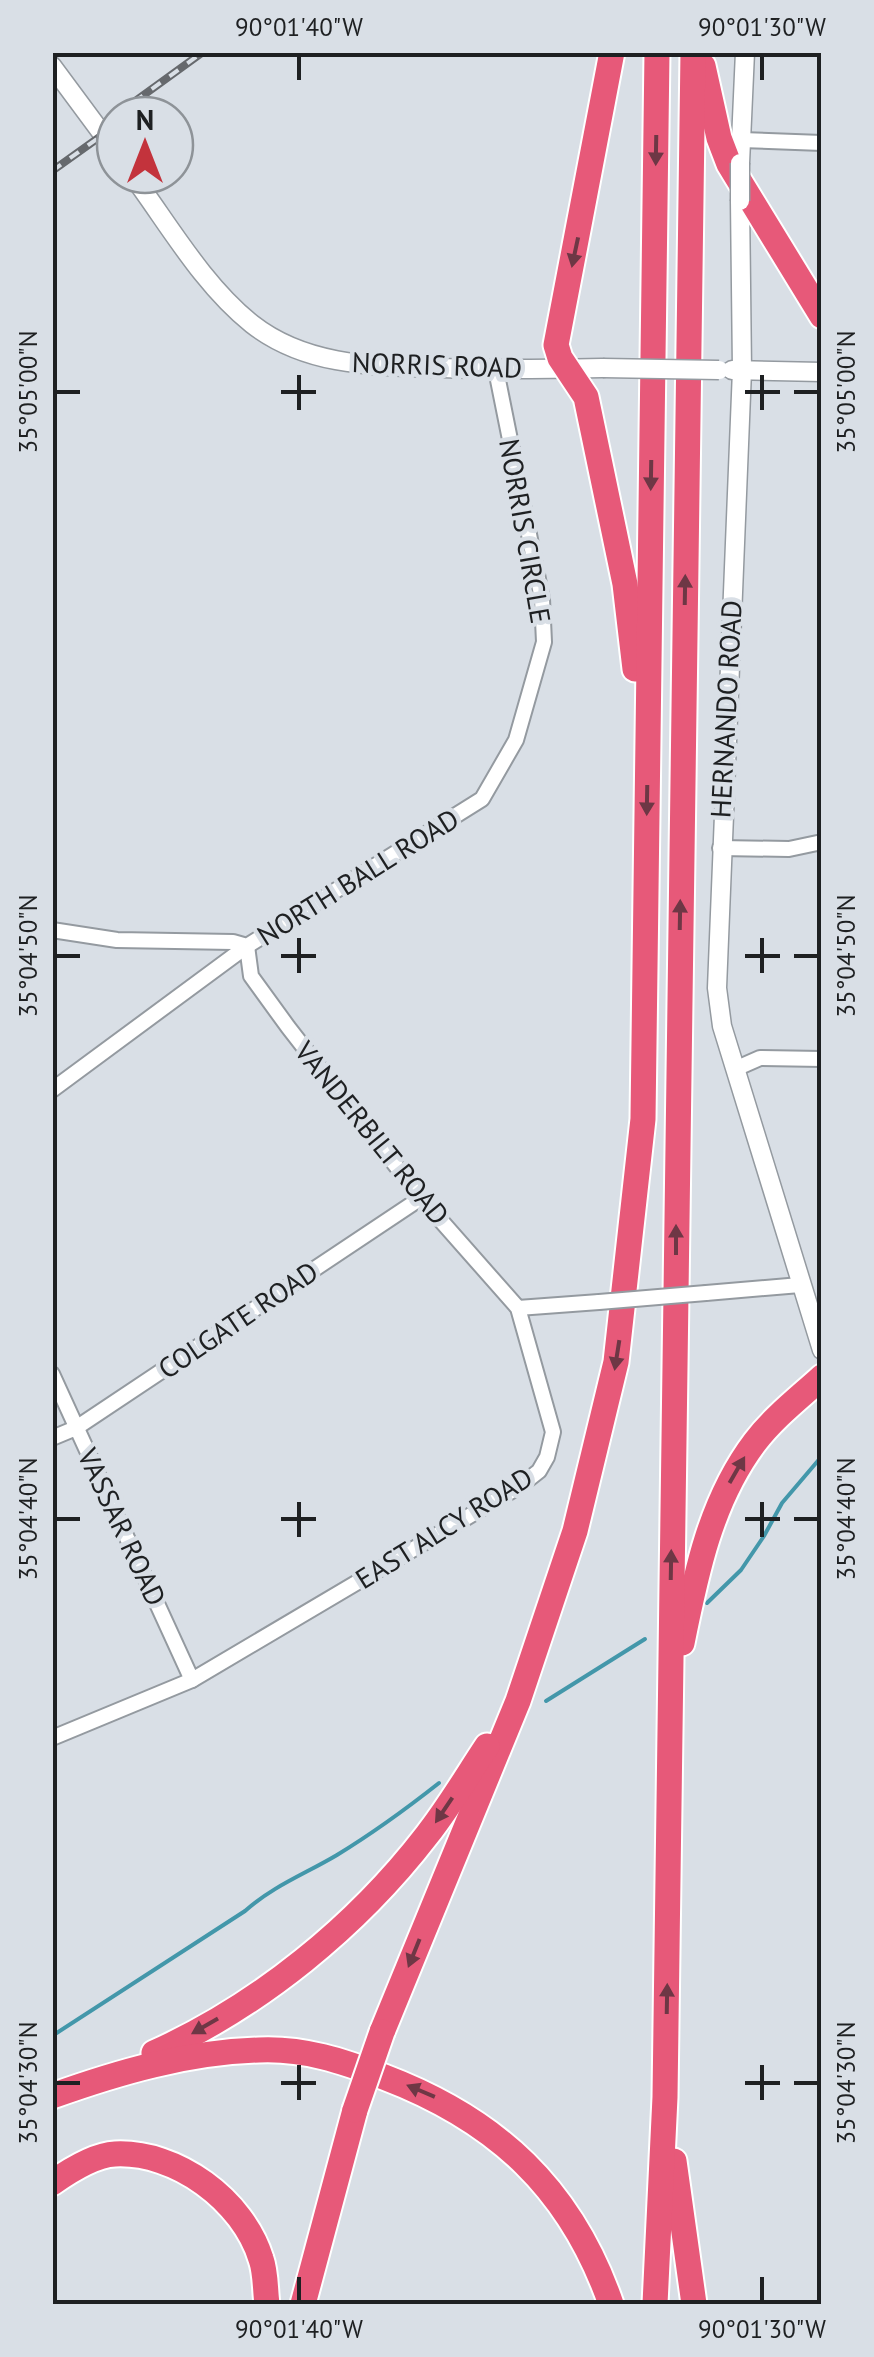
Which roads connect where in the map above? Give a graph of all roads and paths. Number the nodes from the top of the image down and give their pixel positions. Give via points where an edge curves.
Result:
1 (612, 52) edge
2 (657, 52) edge
3 (692, 52) edge
4 (700, 52) edge
5 (745, 52) edge
6 (52, 66) edge
7 (95, 124) edge
8 (741, 140) junction
9 (822, 143) edge
10 (147, 195) edge
11 (822, 316) edge
12 (567, 369) junction
13 (496, 370) junction
14 (742, 370) junction
15 (822, 372) edge
16 (648, 744) junction
17 (482, 799) joint
18 (822, 842) edge
19 (720, 848) junction
20 (52, 930) edge
21 (247, 946) junction
22 (822, 1059) edge
23 (735, 1069) junction
24 (52, 1090) edge
25 (421, 1198) junction
26 (800, 1286) junction
27 (518, 1308) junction
28 (822, 1350) edge
29 (52, 1374) edge
30 (822, 1377) edge
31 (76, 1428) junction
32 (52, 1438) edge
33 (192, 1680) junction
34 (672, 1697) junction
35 (518, 1700) junction
36 (52, 1738) edge
37 (59, 2093) edge
38 (665, 2097) junction
39 (52, 2182) edge
40 (267, 2304) edge
41 (303, 2304) edge
42 (611, 2304) edge
43 (655, 2304) edge
44 (694, 2304) edge

1 -> 12 highway via 556,345
2 -> 16 highway
34 -> 3 highway
4 - 11 highway via 729,164
5 - 8 main road, HERNANDO ROAD
6 - 7 main road
8 - 9 street
8 - 14 main road, HERNANDO ROAD, bridge
10 - 13 main road, NORRIS ROAD via 220,294 254,326 306,354 354,366
12 - 13 main road, NORRIS ROAD
12 - 14 main road, NORRIS ROAD, bridge
12 - 16 highway via 586,397 625,584
13 - 17 street, NORRIS CIRCLE via 542,599 544,642 516,740
14 - 15 main road, NORRIS ROAD
14 - 19 main road, HERNANDO ROAD
16 -> 35 highway via 643,1119 616,1362 576,1531
17 - 21 street, NORTH BALL ROAD
18 - 19 street
19 - 23 main road, HERNANDO ROAD via 716,988
20 - 21 street, NORTH BALL ROAD
21 - 24 street
21 - 25 street, VANDERBILT ROAD via 250,976
22 - 23 street via 760,1058
23 - 26 main road, HERNANDO ROAD
25 - 27 street, VANDERBILT ROAD
25 - 31 street, COLGATE ROAD
26 - 27 street, bridge
26 - 28 main road, HERNANDO ROAD
27 - 33 street, EAST ALCY ROAD via 554,1432 539,1471
29 - 31 street, VASSAR ROAD
34 -> 30 highway via 696,1580 721,1501 756,1440
31 - 32 street, COLGATE ROAD
31 - 33 street, VASSAR ROAD
33 - 36 street, EAST ALCY ROAD
38 -> 34 highway
35 -> 37 highway via 427,1836 344,1927 255,1996 175,2044
35 -> 41 highway, bridge via 382,2032
42 -> 37 highway via 574,2224 534,2172 504,2142 430,2094 330,2056 262,2050 179,2057
38 - 43 highway
38 - 44 highway
39 - 40 highway via 112,2154 158,2158 202,2179 236,2214 261,2258

